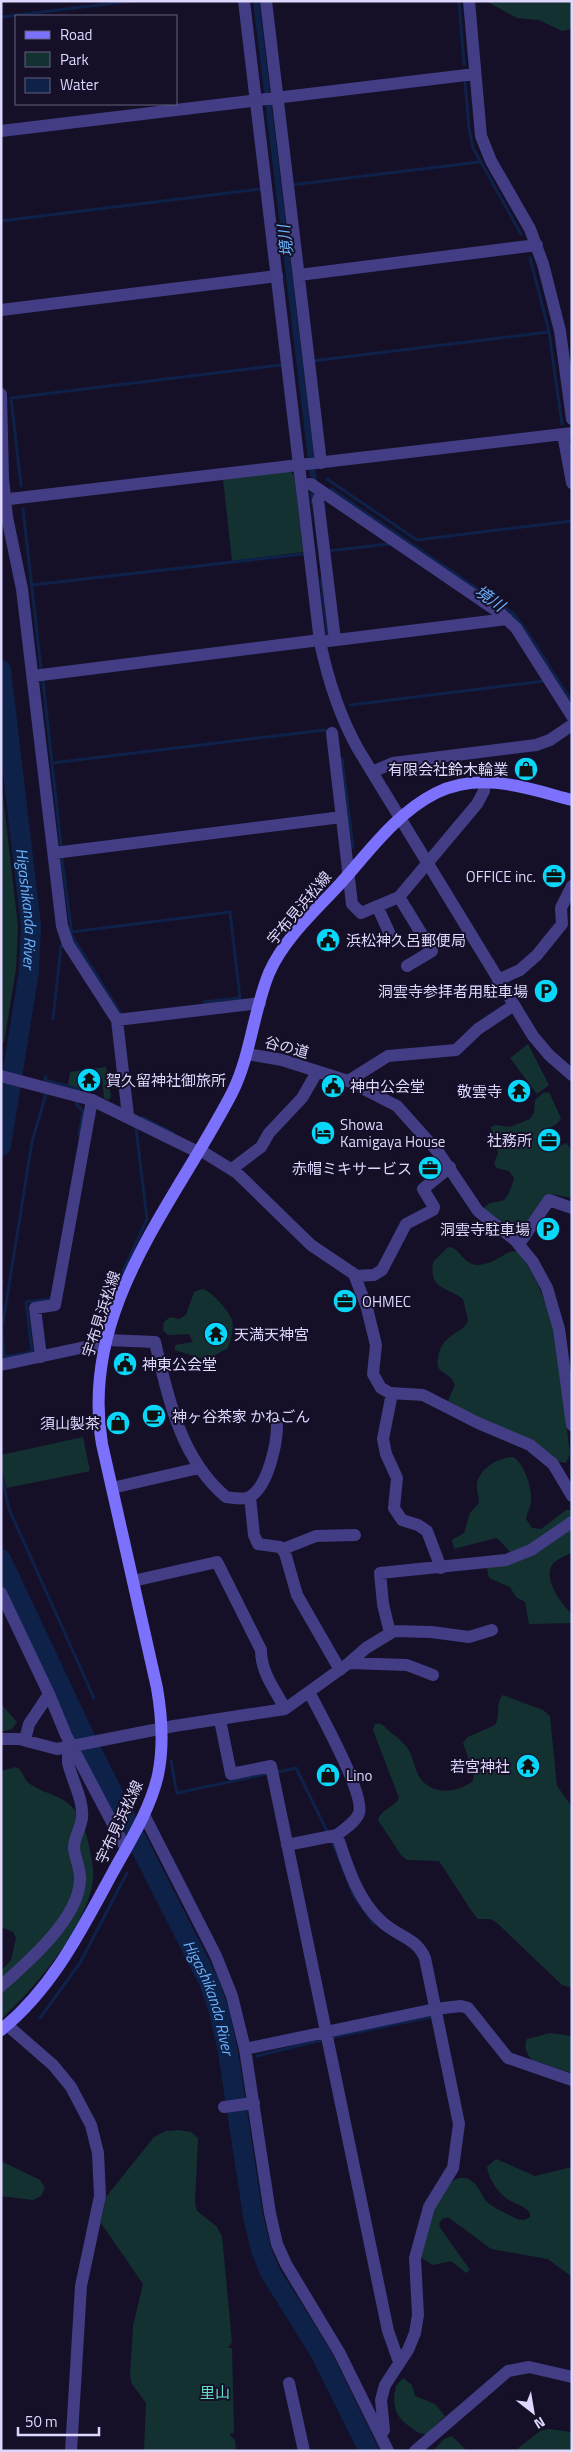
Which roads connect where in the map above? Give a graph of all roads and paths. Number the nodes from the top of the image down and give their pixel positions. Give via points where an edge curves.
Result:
1 (244, 1) edge
2 (266, 1) edge
3 (469, 1) edge
4 (475, 74) junction
5 (267, 98) junction
6 (1, 131) edge
7 (537, 246) junction
8 (299, 275) junction
9 (277, 276) junction
10 (1, 310) edge
11 (1, 394) edge
12 (572, 419) edge
13 (568, 433) edge
14 (311, 465) junction
15 (572, 482) edge
16 (302, 485) junction
17 (322, 492) junction
18 (3, 500) edge
19 (507, 619) junction
20 (335, 640) junction
21 (320, 641) junction
22 (33, 676) junction
23 (572, 716) edge
24 (572, 725) edge
25 (332, 733) dead end
26 (372, 772) junction
27 (484, 782) junction
28 (572, 800) edge
29 (342, 817) junction
30 (400, 818) junction
31 (54, 853) junction
32 (428, 864) junction
33 (348, 875) junction
34 (572, 886) edge
35 (399, 897) junction
36 (376, 906) junction
37 (394, 942) dead end
38 (407, 966) dead end
39 (498, 980) junction
40 (260, 1002) junction
41 (514, 1005) junction
42 (117, 1020) junction
43 (248, 1054) junction
44 (317, 1072) junction
45 (572, 1075) edge
46 (1, 1076) edge
47 (348, 1081) junction
48 (92, 1100) junction
49 (128, 1116) junction
50 (199, 1151) junction
51 (450, 1168) junction
52 (232, 1170) junction
53 (572, 1208) edge
54 (519, 1244) junction
55 (355, 1276) junction
56 (106, 1343) junction
57 (41, 1357) junction
58 (1, 1365) edge
59 (392, 1393) junction
60 (276, 1425) dead end
61 (572, 1425) edge
62 (199, 1468) junction
63 (112, 1488) junction
64 (572, 1496) edge
65 (250, 1497) junction
66 (572, 1522) edge
67 (355, 1535) dead end
68 (283, 1550) junction
69 (440, 1568) junction
70 (133, 1581) junction
71 (1, 1593) edge
72 (492, 1630) dead end
73 (390, 1633) junction
74 (345, 1666) junction
75 (433, 1675) dead end
76 (309, 1692) junction
77 (49, 1694) junction
78 (285, 1709) junction
79 (220, 1720) junction
80 (162, 1729) junction
81 (1, 1739) edge
82 (25, 1740) junction
83 (73, 1746) junction
84 (143, 1817) junction
85 (337, 1835) junction
86 (287, 1845) junction
87 (127, 1848) junction
88 (1, 1986) edge
89 (435, 2009) junction
90 (4, 2027) edge
91 (326, 2032) junction
92 (245, 2049) junction
93 (572, 2080) edge
94 (252, 2103) junction
95 (224, 2107) dead end
96 (400, 2362) junction
97 (572, 2377) edge
98 (289, 2383) dead end
99 (380, 2435) junction
100 (71, 2451) edge
101 (304, 2451) edge
102 (388, 2451) edge
103 (415, 2451) edge

1 - 5 street
2 - 5 street
3 - 4 street
4 - 5 street
4 - 7 street via 483,145
5 - 6 street
5 - 8 street
5 - 9 street
7 - 8 street
7 - 12 street via 560,330
8 - 14 street
9 - 10 street
9 - 14 street
11 - 18 street
13 - 14 street
13 - 15 street
14 - 16 street
14 - 18 street
16 - 17 street via 311,484
16 - 21 street
17 - 19 street
17 - 20 street via 318,500
18 - 22 street via 22,589
19 - 20 street
19 - 23 street
20 - 21 street
21 - 22 street
21 - 26 street via 339,709
22 - 31 street
24 - 26 street via 536,745 393,763
25 - 29 street
26 - 30 street
27 - 28 main road, 宇布見浜松線 via 510,784
27 - 30 main road, 宇布見浜松線 via 442,791
27 - 32 street via 484,792 477,804
29 - 31 street
29 - 33 street
30 - 32 street
30 - 33 main road, 宇布見浜松線
31 - 42 street via 66,938
32 - 35 street
32 - 39 street
33 - 36 street via 352,904 361,913
33 - 40 main road, 宇布見浜松線 via 284,947 269,974
34 - 39 street via 561,908 562,924 538,955 520,970
35 - 36 street
35 - 38 street via 432,951
36 - 37 street
39 - 41 street
40 - 42 street
40 - 43 main road, 宇布見浜松線
41 - 45 street via 540,1046
41 - 47 street via 478,1029 456,1050 388,1056
42 - 49 street
43 - 44 street, 谷の道 via 282,1060
43 - 50 main road, 宇布見浜松線 via 236,1084
44 - 47 street, 谷の道
44 - 52 street via 302,1098 269,1133 261,1147
46 - 48 street
47 - 51 street, 谷の道 via 397,1106
48 - 49 street
48 - 57 street via 54,1305 35,1308
49 - 50 street
50 - 52 street
50 - 56 main road, 宇布見浜松線 via 140,1252
51 - 54 street, 谷の道 via 478,1211
51 - 55 street via 422,1189 433,1210 406,1224 382,1270 370,1276
52 - 55 street via 311,1245
53 - 54 street via 549,1200
54 - 61 street, 谷の道 via 540,1274 552,1301
55 - 59 street via 376,1345 373,1374 381,1388
56 - 57 street
56 - 62 street via 155,1342 170,1408
56 - 63 main road, 宇布見浜松線 via 99,1379 98,1412
57 - 58 street
59 - 64 street via 423,1395 478,1424 530,1445 553,1464
59 - 69 street via 383,1439 386,1454 398,1478 394,1508 402,1520 427,1532
60 - 65 street via 276,1441 268,1471
62 - 63 street
62 - 65 street via 226,1497
63 - 70 main road, 宇布見浜松線
65 - 68 street via 258,1544
66 - 69 street via 519,1556
67 - 68 street via 316,1536
68 - 74 street via 297,1595
69 - 73 street via 380,1573
70 - 78 street via 217,1562 261,1650 261,1663 270,1684
70 - 80 main road, 宇布見浜松線 via 157,1688
71 - 77 street
72 - 73 street via 469,1638 400,1630
73 - 74 street
74 - 75 street via 407,1665
74 - 76 street
76 - 78 street
76 - 85 street via 334,1741 359,1805 358,1815
77 - 82 street via 29,1724
77 - 83 street
78 - 79 street
79 - 80 street
79 - 86 street via 231,1774 271,1766
80 - 83 street
80 - 84 main road, 宇布見浜松線 via 158,1775
81 - 82 street
82 - 83 street via 48,1748
83 - 87 street
83 - 88 street via 68,1763 82,1808 74,1845 80,1870 79,1890 45,1946
84 - 87 main road, 宇布見浜松線
84 - 92 street via 221,1966
85 - 86 street
85 - 89 street via 350,1873 366,1904 383,1924 422,1951
86 - 91 street
87 - 90 main road, 宇布見浜松線 via 67,1956 34,1998
89 - 91 street
89 - 93 street via 468,2008 508,2058
89 - 96 street via 459,2124 453,2168 429,2207 415,2258 417,2324 412,2342
90 - 100 street via 52,2065 71,2087 85,2112 98,2153 100,2196 81,2286
91 - 92 street
91 - 96 street via 388,2330
92 - 94 street
94 - 95 street
94 - 99 street via 277,2244 336,2346
96 - 99 street via 382,2392 384,2430
97 - 103 street via 529,2367 508,2371
98 - 101 street
99 - 102 street

